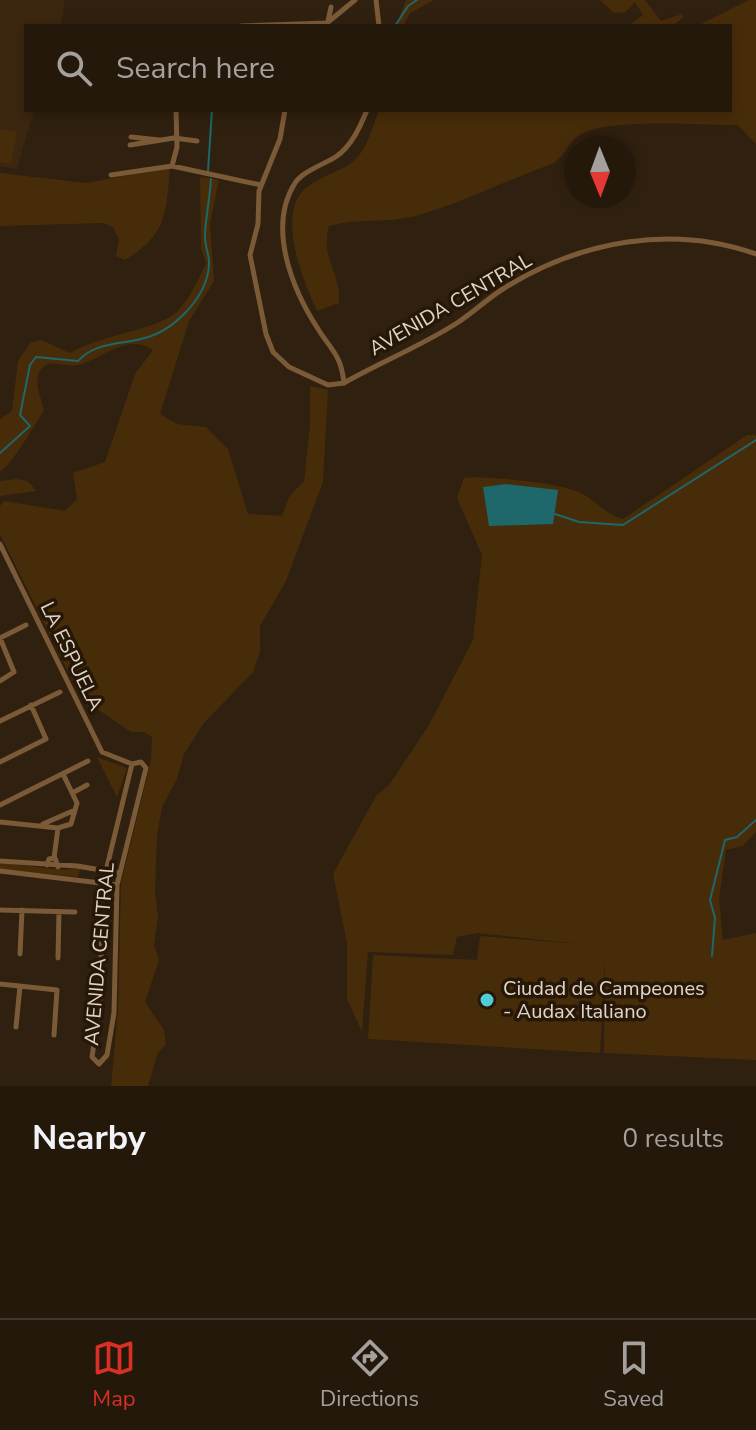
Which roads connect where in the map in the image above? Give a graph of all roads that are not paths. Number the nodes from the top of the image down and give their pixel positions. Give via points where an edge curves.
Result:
1 (355, 0) edge
2 (376, 0) edge
3 (331, 7) dead end
4 (276, 24) edge
5 (315, 24) edge
6 (327, 24) edge
7 (379, 24) edge
8 (176, 112) edge
9 (285, 112) edge
10 (366, 112) edge
11 (131, 137) dead end
12 (174, 138) junction
13 (160, 141) junction
14 (197, 141) dead end
15 (130, 145) dead end
16 (172, 166) junction
17 (111, 175) dead end
18 (261, 185) junction
19 (756, 254) edge
20 (344, 383) junction
21 (0, 544) edge
22 (26, 625) dead end
23 (0, 681) edge
24 (60, 692) dead end
25 (31, 705) junction
26 (0, 721) edge
27 (88, 761) dead end
28 (0, 762) edge
29 (132, 764) junction
30 (63, 774) junction
31 (87, 785) dead end
32 (74, 792) junction
33 (0, 805) edge
34 (75, 810) junction
35 (0, 822) edge
36 (42, 825) junction
37 (58, 828) junction
38 (54, 858) junction
39 (0, 861) edge
40 (47, 865) junction
41 (81, 866) junction
42 (58, 867) junction
43 (0, 871) edge
44 (105, 871) junction
45 (119, 873) junction
46 (79, 880) junction
47 (103, 883) junction
48 (117, 885) junction
49 (0, 910) edge
50 (22, 910) junction
51 (59, 912) junction
52 (75, 912) dead end
53 (20, 954) dead end
54 (58, 958) dead end
55 (0, 984) edge
56 (20, 986) junction
57 (16, 1027) dead end
58 (54, 1035) dead end

1 - 6 street
2 - 7 street
3 - 6 street
4 - 5 street
5 - 6 street
8 - 12 street
9 - 18 street
10 - 20 street via 358,133 339,154 296,181 282,243 299,294 341,360
11 - 13 street
12 - 13 street
12 - 14 street
12 - 16 street
13 - 15 street
16 - 17 street
16 - 18 street
18 - 20 street via 250,262 273,352 310,379
19 - 20 street, AVENIDA CENTRAL via 707,239 661,236 576,256 507,286 456,324
21 - 29 street, LA ESPUELA via 102,752
22 - 23 street via 0,638 14,672
24 - 25 street
25 - 26 street
25 - 28 street via 46,739
27 - 30 street
29 - 44 street, AVENIDA CENTRAL
29 - 45 street, AVENIDA CENTRAL via 141,762 146,770
30 - 32 street
30 - 33 street
31 - 32 street
32 - 34 street
34 - 36 street
34 - 37 street via 71,824
35 - 36 street
36 - 37 street
37 - 38 street
38 - 40 street
38 - 42 street
39 - 40 street
40 - 42 street
41 - 42 street
41 - 44 street
41 - 46 street
43 - 46 street
44 - 45 street
44 - 47 street, AVENIDA CENTRAL
45 - 48 street, AVENIDA CENTRAL
46 - 47 street
47 - 48 street
47 - 48 street, AVENIDA CENTRAL via 100,1004 92,1057 99,1064 107,1055 114,1013
49 - 50 street
50 - 51 street
50 - 53 street
51 - 52 street
51 - 54 street
55 - 56 street
56 - 57 street
56 - 58 street via 57,990

